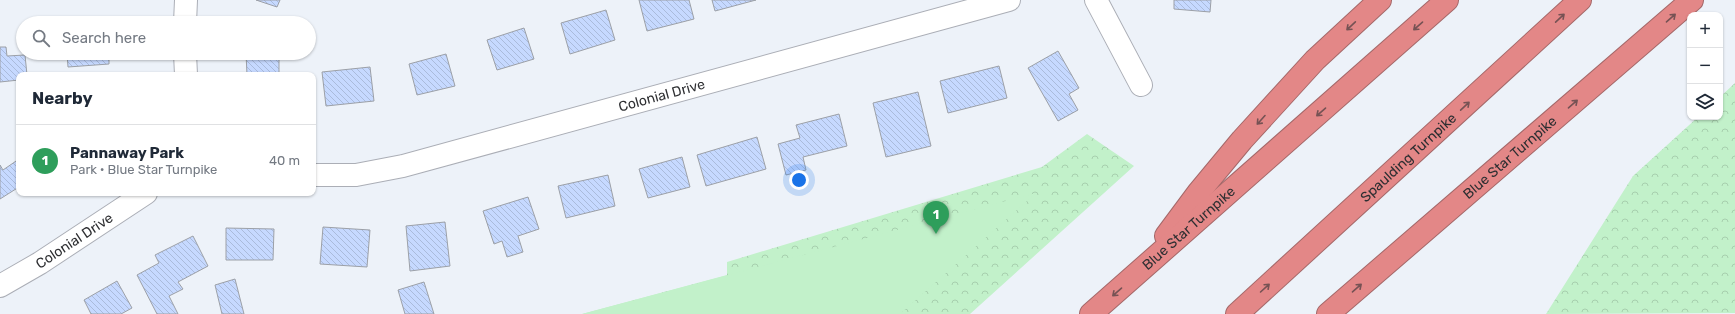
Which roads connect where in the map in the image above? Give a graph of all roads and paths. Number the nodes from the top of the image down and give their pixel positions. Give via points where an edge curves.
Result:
1 (186, 0) edge
2 (1009, 0) edge
3 (1096, 0) edge
4 (1380, 0) edge
5 (1448, 0) edge
6 (1580, 0) edge
7 (1692, 0) edge
8 (185, 16) edge
9 (185, 60) edge
10 (186, 72) edge
11 (1141, 85) dead end
12 (316, 175) edge
13 (141, 196) edge
14 (1142, 269) junction
15 (0, 286) edge
16 (1091, 314) edge
17 (1236, 314) edge
18 (1328, 314) edge

1 - 8 street
2 - 12 street, Colonial Drive via 403,166 356,175
3 - 11 street
4 -> 14 highway via 1315,60 1242,140 1198,193
5 -> 14 highway, Blue Star Turnpike
17 -> 6 highway, Spaulding Turnpike
18 -> 7 highway, Blue Star Turnpike
9 - 10 street
13 - 15 street, Colonial Drive via 40,263
14 -> 16 highway, Blue Star Turnpike

